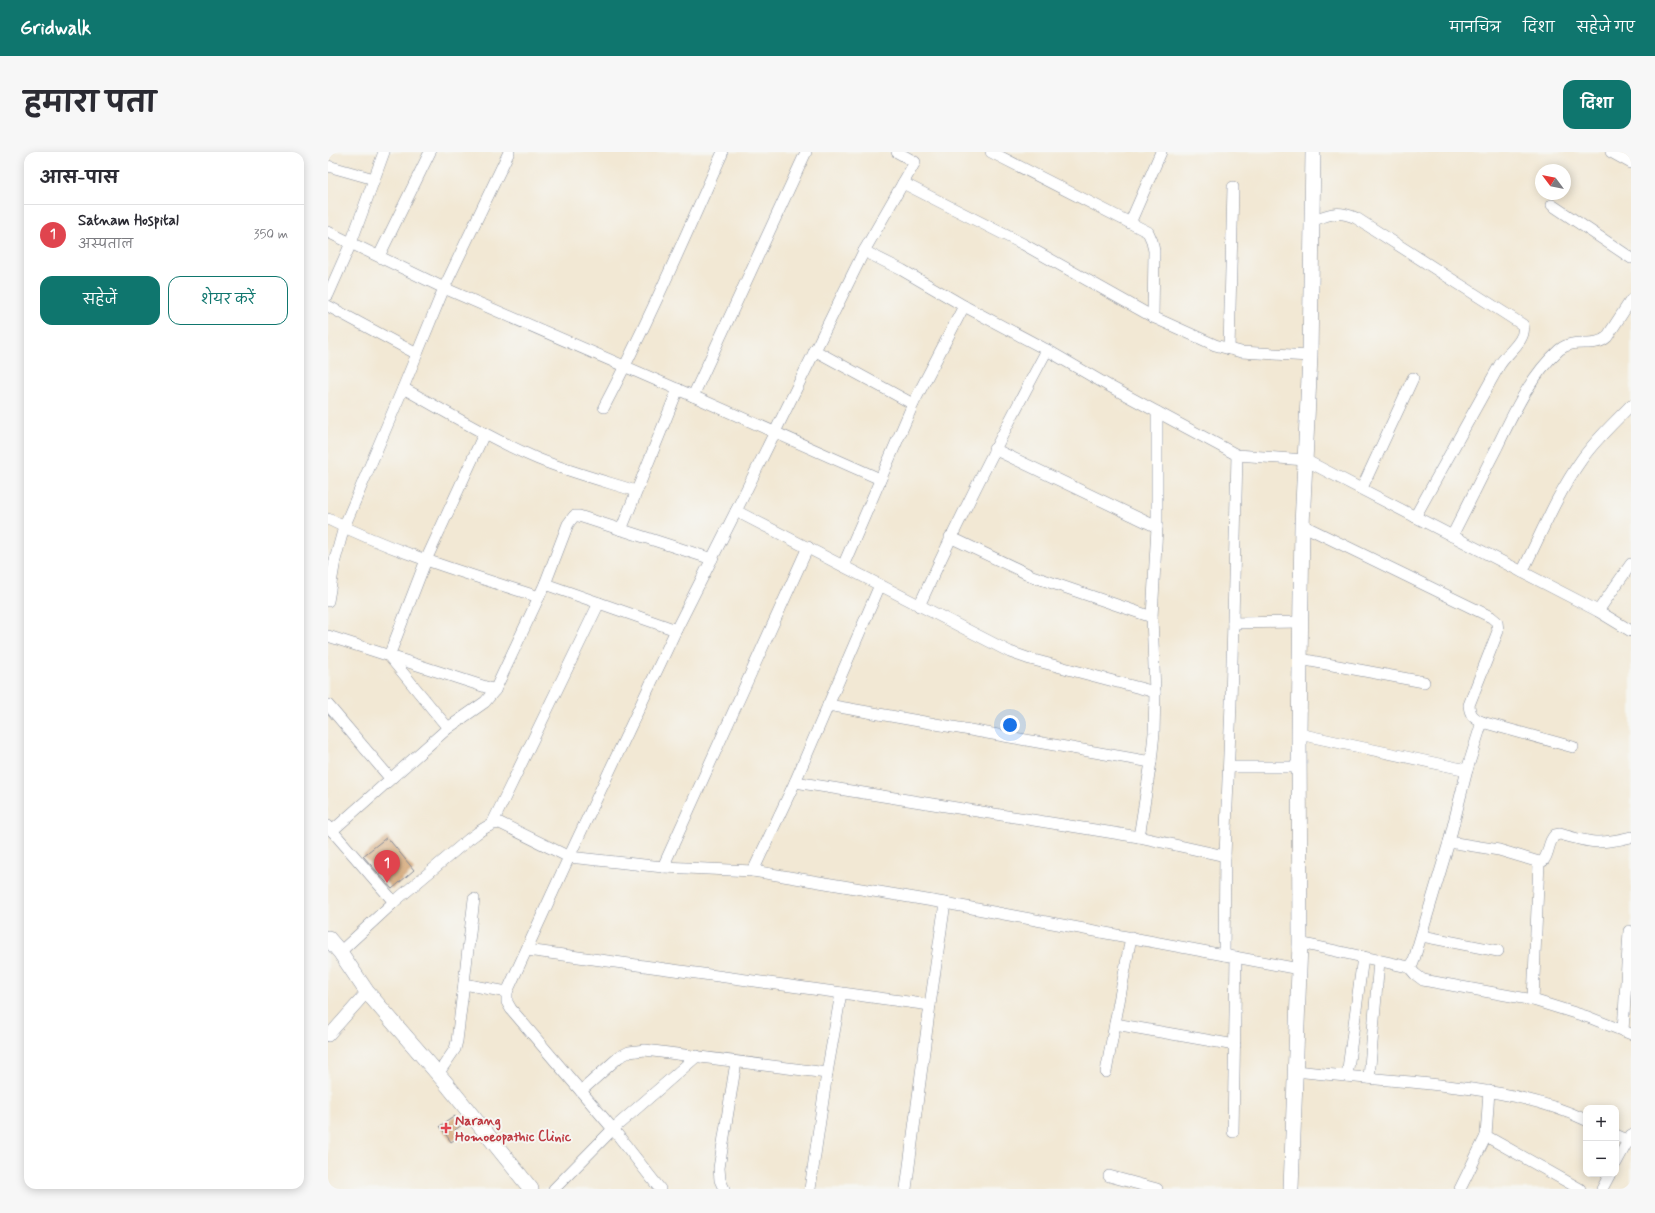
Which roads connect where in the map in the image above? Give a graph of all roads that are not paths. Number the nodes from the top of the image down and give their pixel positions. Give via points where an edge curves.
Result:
1 (384, 152) edge
2 (430, 152) edge
3 (509, 152) edge
4 (806, 152) edge
5 (897, 152) edge
6 (991, 152) edge
7 (1161, 152) edge
8 (1313, 152) edge
9 (1610, 152) edge
10 (721, 153) edge
11 (1006, 155) edge
12 (918, 157) edge
13 (1631, 163) edge
14 (328, 166) edge
15 (374, 179) junction
16 (903, 184) junction
17 (1233, 187) dead end
18 (1552, 205) dead end
19 (1311, 221) junction
20 (1130, 223) junction
21 (328, 232) edge
22 (351, 243) junction
23 (864, 251) junction
24 (379, 256) junction
25 (1631, 258) edge
26 (444, 288) junction
27 (328, 295) edge
28 (1631, 300) edge
29 (328, 306) edge
30 (964, 306) junction
31 (1153, 317) junction
32 (1229, 349) junction
33 (814, 350) junction
34 (1047, 350) junction
35 (417, 354) junction
36 (1310, 356) junction
37 (625, 366) junction
38 (1413, 378) dead end
39 (403, 388) junction
40 (678, 389) junction
41 (693, 396) junction
42 (913, 404) junction
43 (1631, 405) edge
44 (604, 407) dead end
45 (1157, 412) junction
46 (774, 432) junction
47 (484, 434) junction
48 (994, 449) junction
49 (1237, 455) junction
50 (1305, 460) junction
51 (880, 479) junction
52 (1362, 488) junction
53 (636, 492) junction
54 (736, 511) junction
55 (1415, 517) junction
56 (328, 519) edge
57 (1302, 525) junction
58 (344, 527) junction
59 (1157, 527) junction
60 (621, 530) junction
61 (1452, 536) junction
62 (950, 537) junction
63 (808, 547) junction
64 (712, 559) junction
65 (426, 560) junction
66 (1631, 564) edge
67 (843, 566) junction
68 (1522, 572) junction
69 (545, 584) junction
70 (880, 585) junction
71 (539, 597) junction
72 (328, 601) edge
73 (599, 603) junction
74 (919, 606) junction
75 (1598, 611) junction
76 (1152, 617) junction
77 (1301, 622) junction
78 (1233, 623) junction
79 (676, 630) junction
80 (1631, 631) edge
81 (328, 636) edge
82 (388, 656) junction
83 (1300, 659) junction
84 (1424, 682) dead end
85 (495, 690) junction
86 (1155, 692) junction
87 (328, 705) edge
88 (828, 705) junction
89 (1482, 722) junction
90 (448, 728) junction
91 (1299, 734) junction
92 (1573, 747) dead end
93 (1151, 762) junction
94 (1229, 767) junction
95 (1299, 767) junction
96 (1467, 770) junction
97 (390, 778) junction
98 (795, 782) junction
99 (492, 824) junction
100 (330, 828) edge
101 (1631, 837) edge
102 (1139, 838) junction
103 (1449, 842) junction
104 (569, 856) junction
105 (1225, 856) junction
106 (1539, 862) junction
107 (663, 867) junction
108 (753, 871) junction
109 (474, 899) dead end
110 (394, 902) junction
111 (946, 903) junction
112 (1629, 931) dead end
113 (1422, 936) junction
114 (1131, 937) junction
115 (328, 938) edge
116 (1300, 943) junction
117 (527, 950) junction
118 (1498, 951) dead end
119 (340, 952) junction
120 (1224, 955) junction
121 (1236, 957) junction
122 (1363, 957) junction
123 (1379, 961) junction
124 (1409, 967) junction
125 (1299, 969) junction
126 (464, 984) junction
127 (367, 992) junction
128 (507, 992) junction
129 (841, 993) junction
130 (1533, 1000) junction
131 (930, 1005) junction
132 (1115, 1024) junction
133 (1627, 1032) edge
134 (328, 1036) edge
135 (1235, 1045) junction
136 (697, 1056) junction
137 (736, 1062) junction
138 (1295, 1071) junction
139 (1106, 1072) dead end
140 (827, 1073) junction
141 (438, 1074) junction
142 (1347, 1076) junction
143 (1369, 1078) junction
144 (580, 1091) junction
145 (1489, 1091) junction
146 (1583, 1119) edge
147 (613, 1129) junction
148 (1233, 1132) dead end
149 (1486, 1136) junction
150 (1619, 1136) edge
151 (1630, 1139) edge
152 (1619, 1158) edge
153 (1109, 1176) dead end
154 (1608, 1177) edge
155 (532, 1189) edge
156 (554, 1189) edge
157 (660, 1189) edge
158 (724, 1189) edge
159 (810, 1189) edge
160 (906, 1189) edge
161 (1157, 1189) edge
162 (1291, 1189) edge
163 (1460, 1189) edge
164 (1580, 1189) edge
165 (1602, 1189) edge

1 - 15 street
2 - 24 street
3 - 26 street
4 - 41 street
5 - 12 street
6 - 11 street
7 - 20 street
8 - 19 street
9 - 13 street
10 - 37 street via 677,256
11 - 20 street
12 - 16 street
14 - 15 street
15 - 22 street
16 - 23 street
16 - 31 street via 1023,244
17 - 32 street
18 - 25 street
19 - 36 street
19 - 55 street via 1335,213 1356,218 1523,326 1522,337 1501,363
20 - 31 street via 1148,232 1152,241
21 - 22 street
22 - 24 street
22 - 27 street
23 - 30 street
23 - 33 street
24 - 26 street
26 - 35 street
26 - 37 street
28 - 61 street via 1613,329 1602,341 1570,343 1561,348 1531,384
29 - 35 street
30 - 34 street
30 - 42 street
31 - 32 street via 1214,345
32 - 36 street
33 - 42 street
33 - 46 street
34 - 45 street
34 - 48 street
35 - 39 street
36 - 50 street
37 - 40 street
37 - 44 street
38 - 52 street
39 - 47 street
39 - 58 street
40 - 41 street
40 - 53 street
41 - 46 street
42 - 51 street
43 - 68 street via 1596,441 1571,475
45 - 49 street
45 - 59 street
46 - 51 street
46 - 54 street
47 - 53 street via 558,467
47 - 65 street
48 - 59 street
48 - 62 street
49 - 50 street
49 - 78 street
50 - 52 street
50 - 57 street
51 - 67 street
52 - 55 street
53 - 60 street
54 - 63 street
54 - 64 street
55 - 61 street
56 - 58 street
57 - 77 street
57 - 89 street via 1497,622 1498,631 1468,705 1470,713
58 - 65 street
58 - 72 street
59 - 76 street
60 - 64 street
60 - 69 street via 574,516 568,524
61 - 68 street
62 - 74 street
62 - 76 street via 1032,576
63 - 67 street
63 - 107 street
64 - 79 street
65 - 71 street
65 - 82 street
66 - 75 street
67 - 70 street
68 - 75 street
69 - 71 street
69 - 73 street
70 - 74 street
70 - 88 street
71 - 85 street
73 - 79 street
73 - 99 street
74 - 86 street via 1010,652
75 - 80 street
76 - 86 street
77 - 78 street
77 - 83 street
78 - 94 street
79 - 104 street
81 - 82 street
82 - 85 street
82 - 90 street
83 - 84 street
83 - 91 street
85 - 90 street via 485,702
86 - 93 street
87 - 97 street
88 - 93 street
88 - 98 street
89 - 92 street
89 - 96 street
90 - 97 street
91 - 95 street
91 - 96 street
93 - 102 street
94 - 95 street
94 - 105 street
95 - 116 street
96 - 103 street
97 - 100 street
98 - 102 street
98 - 108 street
99 - 104 street via 508,826
99 - 110 street via 475,834
100 - 110 street
101 - 106 street via 1595,844 1560,834 1555,835 1549,844 1546,858
102 - 105 street
103 - 106 street via 1499,850
103 - 113 street
104 - 107 street
104 - 117 street
105 - 120 street
106 - 130 street
107 - 108 street
108 - 111 street
109 - 126 street
110 - 119 street
111 - 114 street
111 - 131 street
112 - 133 street
113 - 118 street
113 - 124 street via 1414,963
114 - 120 street
114 - 132 street
115 - 119 street
116 - 122 street
116 - 125 street
117 - 128 street
117 - 129 street
119 - 127 street
120 - 121 street
121 - 125 street
121 - 135 street
122 - 123 street
122 - 142 street
123 - 124 street
123 - 143 street
124 - 130 street via 1419,977 1429,981
125 - 138 street
126 - 128 street
126 - 141 street via 455,1049
127 - 134 street
127 - 141 street
128 - 144 street via 507,1002 511,1009
129 - 131 street
129 - 140 street
130 - 133 street
131 - 160 street
132 - 135 street
132 - 139 street
135 - 148 street
136 - 137 street
136 - 144 street via 645,1050 629,1052 619,1057
136 - 147 street
137 - 140 street
137 - 158 street via 719,1168
138 - 142 street
138 - 162 street
140 - 159 street
141 - 155 street
142 - 143 street
143 - 145 street
144 - 147 street
145 - 146 street via 1520,1097
145 - 149 street
147 - 156 street
147 - 157 street
149 - 163 street
149 - 164 street
150 - 151 street
151 - 152 street
153 - 161 street
154 - 165 street

